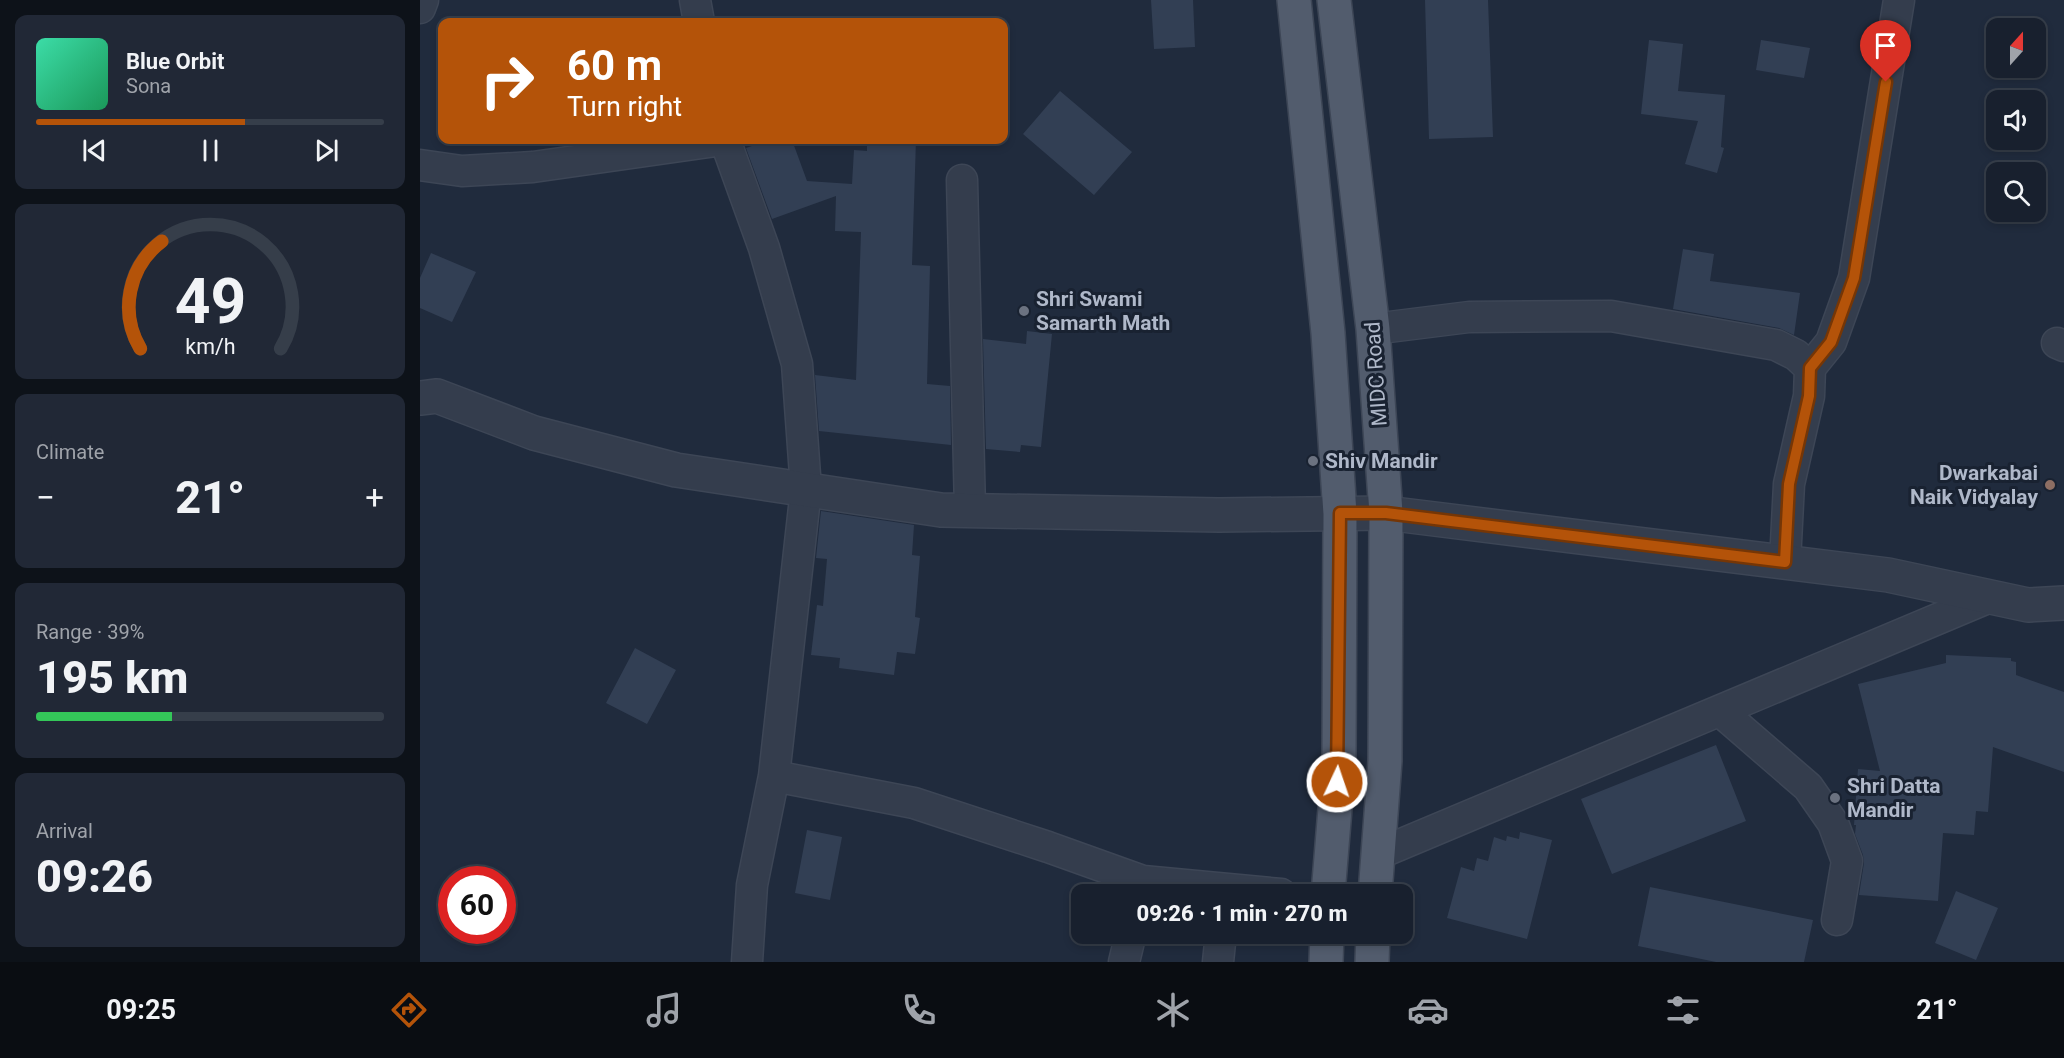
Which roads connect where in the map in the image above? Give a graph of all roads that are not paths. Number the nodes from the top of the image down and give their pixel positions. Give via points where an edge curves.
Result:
1 (423, 0) edge
2 (695, 0) edge
3 (1293, 0) edge
4 (1334, 0) edge
5 (1899, 0) edge
6 (420, 8) edge
7 (698, 18) edge
8 (695, 144) edge
9 (725, 144) edge
10 (420, 165) edge
11 (962, 180) dead end
12 (1373, 329) junction
13 (1810, 368) junction
14 (420, 398) edge
15 (806, 489) junction
16 (970, 510) junction
17 (1340, 513) junction
18 (1386, 513) junction
19 (1785, 562) junction
20 (1990, 597) junction
21 (2064, 603) edge
22 (1720, 711) junction
23 (774, 776) junction
24 (1377, 854) junction
25 (1135, 884) edge
26 (1329, 884) edge
27 (1375, 884) edge
28 (1837, 920) dead end
29 (1128, 944) edge
30 (1220, 944) edge
31 (1327, 944) edge
32 (1373, 944) edge
33 (747, 962) edge
34 (1124, 962) edge
35 (1218, 962) edge
36 (1326, 962) edge
37 (1372, 962) edge

1 - 6 street
2 - 7 street
3 - 17 main road via 1328,333
4 - 12 main road, MIDC Road
5 - 13 street via 1854,278 1831,342
8 - 10 street via 533,166 462,171
9 - 15 street via 764,248 797,364
11 - 16 street
12 - 13 street via 1469,317 1611,316 1776,345
12 - 18 main road, MIDC Road
13 - 19 street via 1809,396 1789,484
14 - 15 street via 437,396 534,434 676,470
15 - 16 street via 941,510
15 - 23 street
16 - 17 street
17 - 18 street
17 - 26 main road via 1339,760
18 - 19 street
18 - 24 main road, MIDC Road via 1385,761
19 - 20 street via 1888,575
20 - 21 street via 2028,605
20 - 22 street
22 - 24 street
22 - 28 street via 1808,787 1833,823 1846,861
23 - 25 street via 914,804 1048,847
23 - 33 street via 752,885
24 - 27 main road, MIDC Road
29 - 34 street
30 - 35 street
31 - 36 main road
32 - 37 main road

